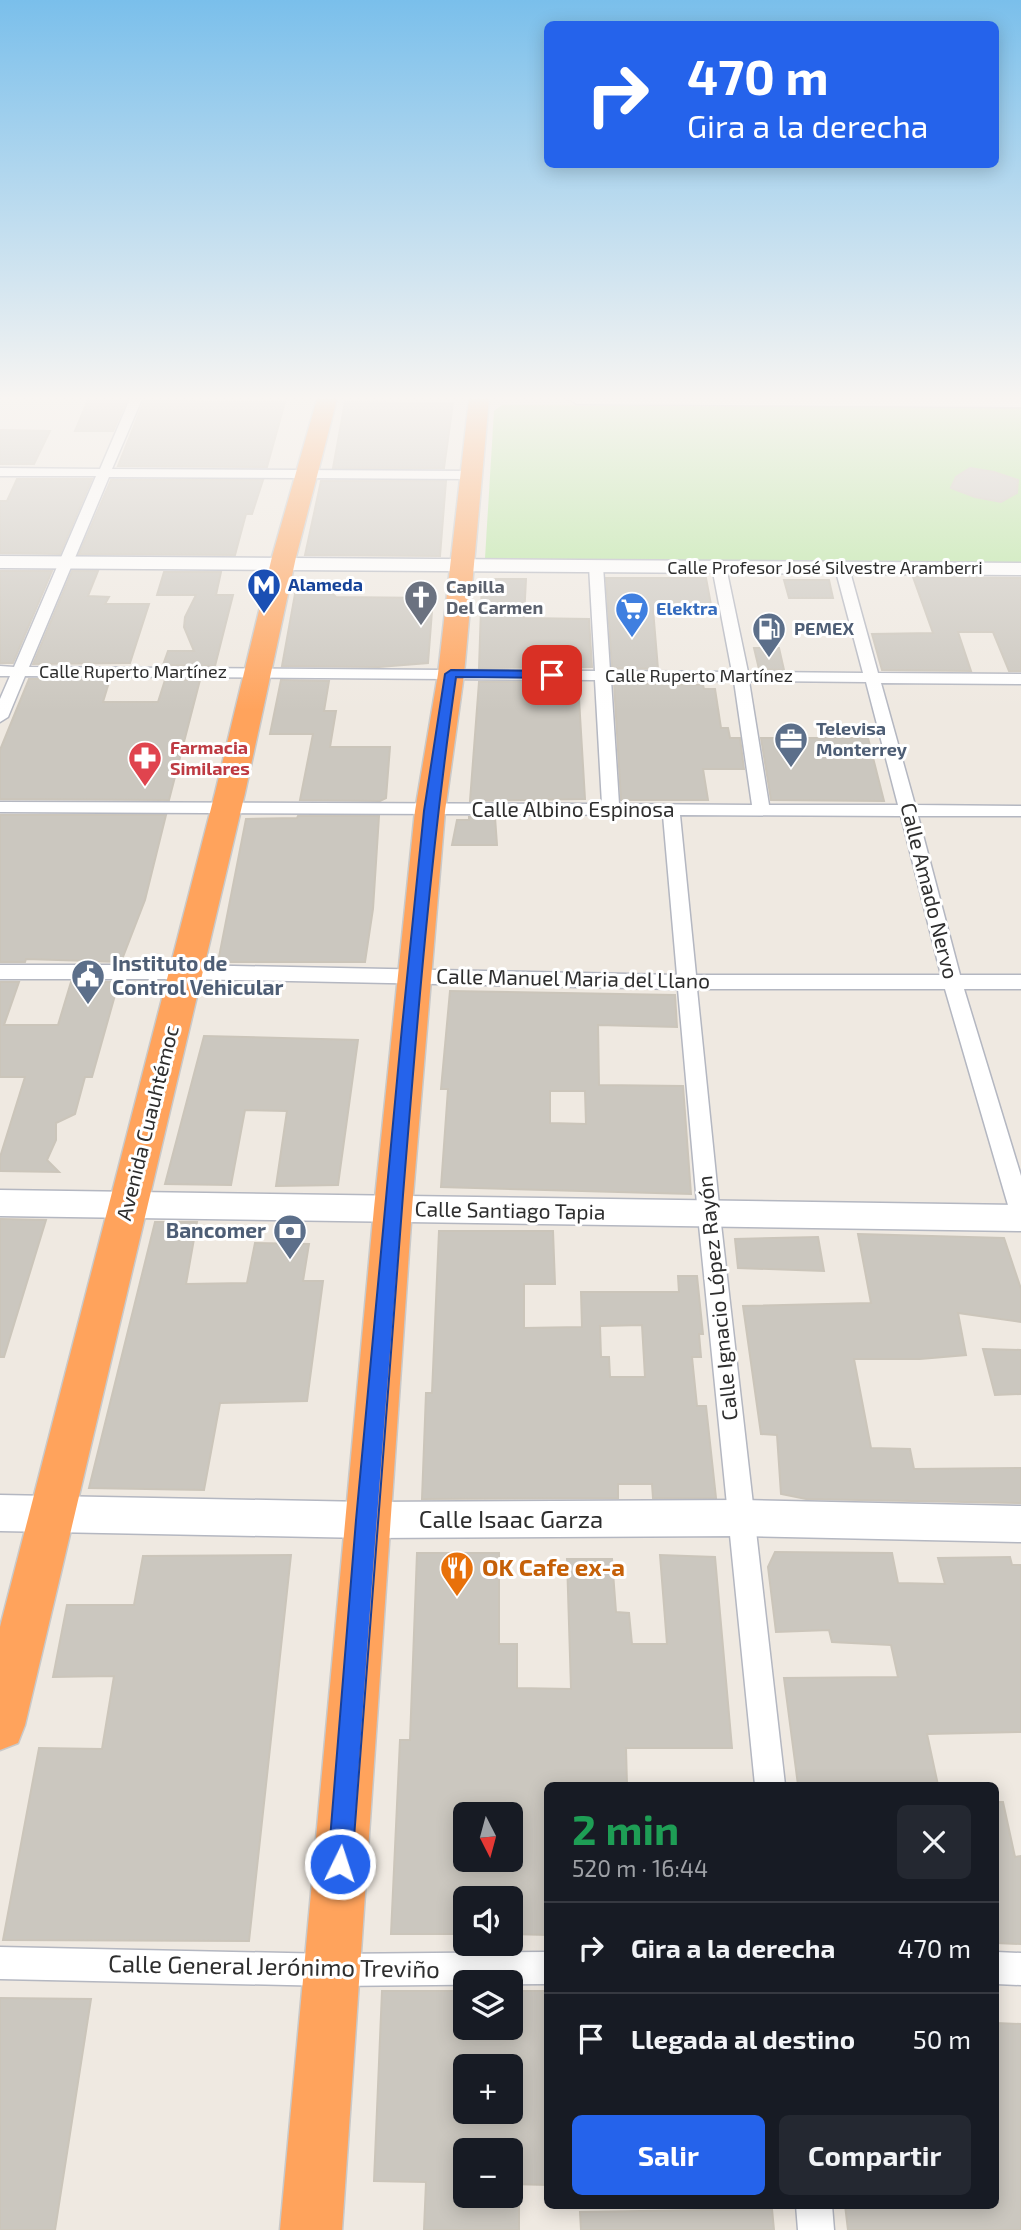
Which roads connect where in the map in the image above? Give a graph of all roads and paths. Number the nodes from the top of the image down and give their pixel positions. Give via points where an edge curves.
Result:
1 (93, 503) edge
2 (299, 503) edge
3 (469, 503) edge
4 (0, 562) edge
5 (68, 563) junction
6 (283, 564) junction
7 (463, 566) junction
8 (596, 566) junction
9 (719, 567) junction
10 (842, 568) junction
11 (1021, 569) edge
12 (0, 671) edge
13 (21, 671) junction
14 (260, 673) junction
15 (451, 674) junction
16 (602, 676) junction
17 (741, 677) junction
18 (872, 677) junction
19 (1021, 679) edge
20 (0, 717) edge
21 (0, 807) edge
22 (227, 808) junction
23 (761, 809) junction
24 (908, 809) junction
25 (611, 810) junction
26 (671, 810) junction
27 (430, 811) junction
28 (1021, 811) edge
29 (0, 972) edge
30 (187, 972) junction
31 (414, 975) junction
32 (952, 981) junction
33 (688, 982) junction
34 (1021, 982) edge
35 (0, 1203) edge
36 (128, 1203) junction
37 (393, 1208) junction
38 (1021, 1212) edge
39 (709, 1215) junction
40 (1021, 1218) edge
41 (0, 1514) edge
42 (51, 1516) junction
43 (741, 1518) junction
44 (366, 1520) junction
45 (1021, 1524) edge
46 (0, 1725) edge
47 (770, 1782) edge
48 (0, 1963) edge
49 (544, 1968) edge
50 (999, 1968) edge
51 (1021, 1969) edge
52 (332, 1970) junction
53 (814, 2209) edge
54 (311, 2230) edge
55 (816, 2230) edge

1 - 5 street
2 - 6 highway, Avenida Cuauhtémoc
3 - 7 highway
4 - 5 main road, Calle Profesor José Silvestre Aramberri
5 - 6 main road, Calle Profesor José Silvestre Aramberri
5 - 13 street
6 - 7 main road, Calle Profesor José Silvestre Aramberri
6 - 14 highway, Avenida Cuauhtémoc
7 - 8 main road, Calle Profesor José Silvestre Aramberri
7 - 15 highway
8 - 9 main road, Calle Profesor José Silvestre Aramberri
8 - 16 street
9 - 10 main road, Calle Profesor José Silvestre Aramberri
9 - 17 street
10 - 11 main road, Calle Profesor José Silvestre Aramberri
10 - 18 street, Calle Amado Nervo
12 - 13 street, Calle Ruperto Martínez
13 - 14 street, Calle Ruperto Martínez
13 - 20 street
14 - 15 street, Calle Ruperto Martínez
14 - 22 highway, Avenida Cuauhtémoc
15 - 16 street, Calle Ruperto Martínez
15 - 27 highway
16 - 17 street, Calle Ruperto Martínez
16 - 25 street
17 - 18 street, Calle Ruperto Martínez
17 - 23 street
18 - 19 street, Calle Ruperto Martínez
18 - 24 street, Calle Amado Nervo
21 - 22 street, Calle Albino Espinosa
22 - 27 street, Calle Albino Espinosa
22 - 30 highway, Avenida Cuauhtémoc
23 - 24 street, Calle Albino Espinosa
23 - 26 street, Calle Albino Espinosa
24 - 28 street, Calle Albino Espinosa
24 - 32 street, Calle Amado Nervo
25 - 26 street, Calle Albino Espinosa
25 - 27 street, Calle Albino Espinosa
26 - 33 street, Calle Ignacio López Rayón
27 - 31 highway
29 - 30 street, Calle Manuel Maria del Llano
30 - 31 street, Calle Manuel Maria del Llano
30 - 36 highway, Avenida Cuauhtémoc
31 - 33 street, Calle Manuel Maria del Llano
31 - 37 highway
32 - 33 street, Calle Manuel Maria del Llano
32 - 34 street, Calle Manuel Maria del Llano
32 - 38 street, Calle Amado Nervo
33 - 39 street, Calle Ignacio López Rayón
35 - 36 main road, Calle Santiago Tapia
36 - 37 main road, Calle Santiago Tapia
36 - 42 highway, Avenida Cuauhtémoc
37 - 39 main road, Calle Santiago Tapia
37 - 44 highway
39 - 40 main road, Calle Santiago Tapia
39 - 43 street, Calle Ignacio López Rayón
41 - 42 main road, Calle Isaac Garza
42 - 44 main road, Calle Isaac Garza
42 - 46 highway, Avenida Cuauhtémoc
43 - 44 main road, Calle Isaac Garza
43 - 45 main road, Calle Isaac Garza
43 - 47 street, Calle Ignacio López Rayón
44 - 52 highway
48 - 52 street, Calle General Jerónimo Treviño
49 - 52 street, Calle General Jerónimo Treviño
50 - 51 street
52 - 54 highway
53 - 55 street

